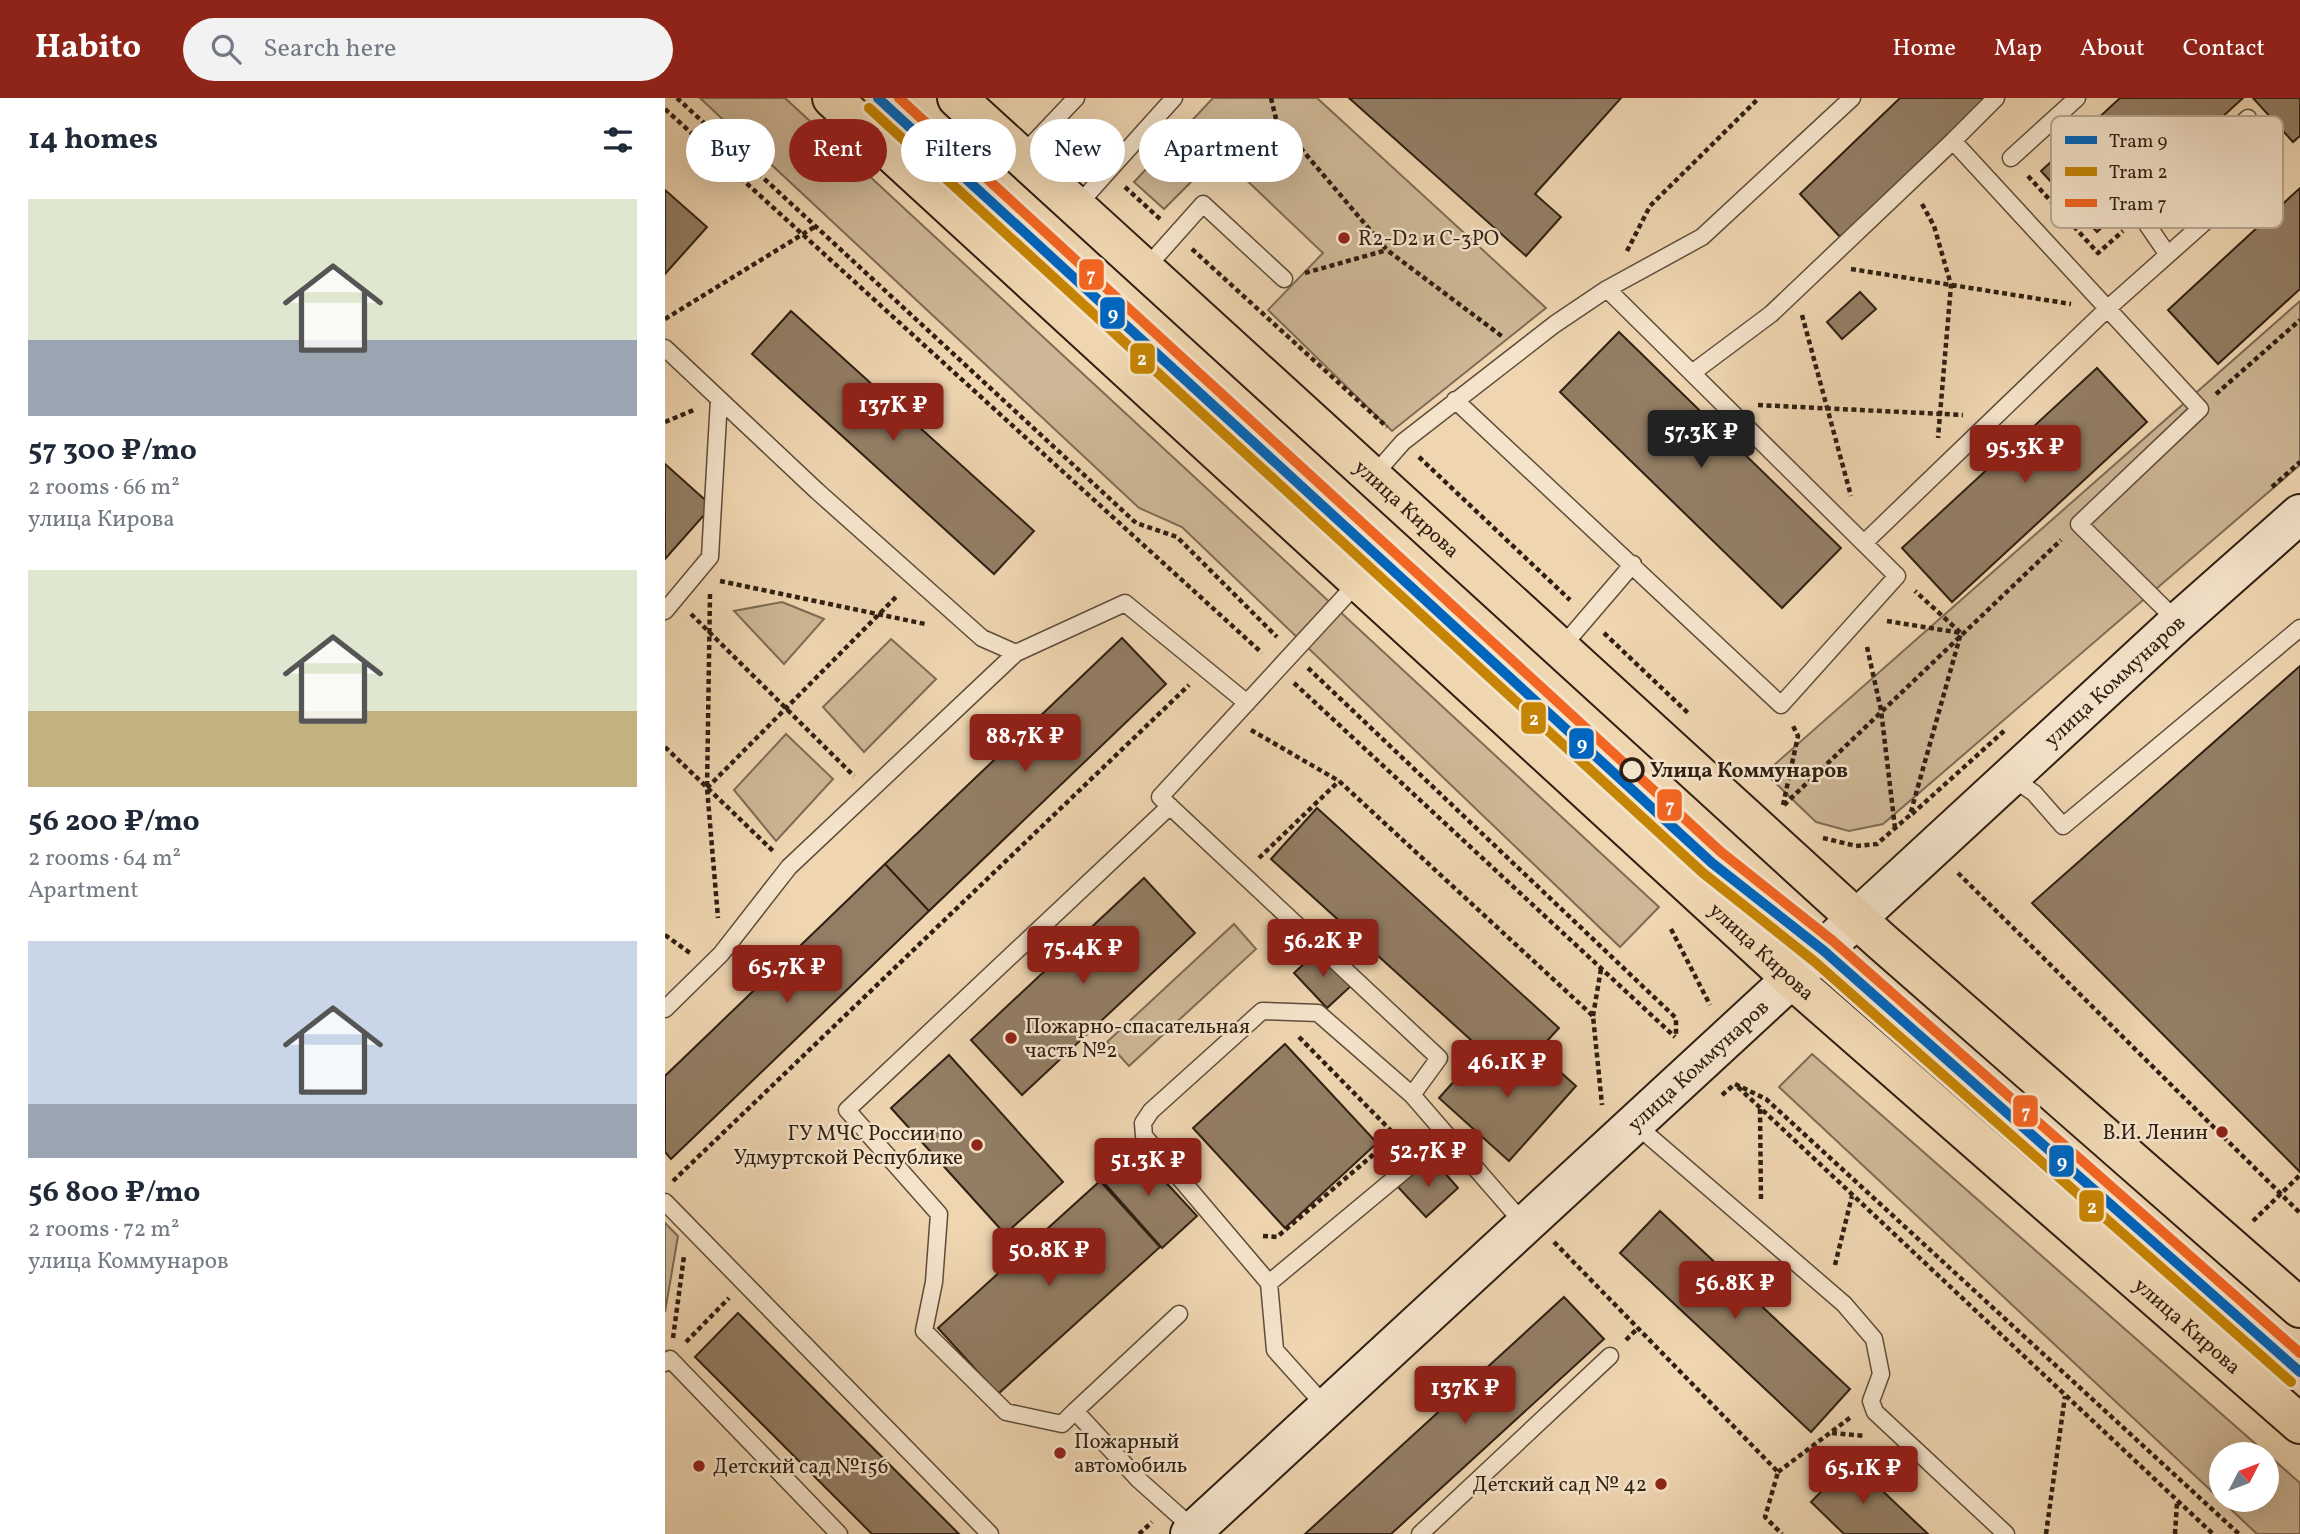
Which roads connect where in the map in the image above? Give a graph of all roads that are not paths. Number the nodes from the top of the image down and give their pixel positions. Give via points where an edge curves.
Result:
1 (832, 98) edge
2 (957, 98) edge
3 (1174, 98) edge
4 (1852, 98) edge
5 (1996, 98) edge
6 (2077, 98) edge
7 (1068, 101) edge
8 (2057, 116) edge
9 (2051, 122) edge
10 (1953, 141) junction
11 (1021, 156) junction
12 (2011, 158) road end
13 (1076, 207) junction
14 (2148, 228) edge
15 (2198, 228) edge
16 (2168, 255) junction
17 (1145, 269) junction
18 (1284, 279) road end
19 (1608, 289) junction
20 (2107, 309) junction
21 (665, 348) edge
22 (1692, 373) junction
23 (719, 400) junction
24 (1455, 400) junction
25 (1373, 476) junction
26 (2300, 514) edge
27 (1864, 543) junction
28 (1633, 564) junction
29 (1359, 582) junction
30 (670, 605) edge
31 (2178, 622) junction
32 (2300, 628) edge
33 (1561, 648) junction
34 (1016, 653) junction
35 (1247, 703) junction
36 (2012, 778) junction
37 (1171, 806) junction
38 (1859, 919) junction
39 (1793, 980) junction
40 (665, 1009) edge
41 (1412, 1095) junction
42 (1635, 1124) junction
43 (1447, 1135) junction
44 (665, 1202) edge
45 (1539, 1233) junction
46 (1269, 1283) junction
47 (2300, 1308) edge
48 (1179, 1314) dead end
49 (1609, 1356) dead end
50 (667, 1361) edge
51 (1327, 1408) junction
52 (1075, 1411) junction
53 (2300, 1424) edge
54 (1193, 1532) edge
55 (839, 1534) edge
56 (990, 1534) edge
57 (1420, 1534) edge
58 (2006, 1534) edge

1 - 29 main road, улица Кирова
2 - 11 main road, улица Кирова
3 - 13 lane
4 - 19 lane via 1702,237
5 - 10 lane
6 - 8 lane
7 - 11 lane
9 - 12 lane
10 - 20 lane
10 - 22 lane via 1772,314
11 - 13 main road, улица Кирова
13 - 17 main road, улица Кирова
14 - 16 lane
15 - 16 lane
16 - 20 lane
17 - 18 lane via 1203,204
17 - 25 main road, улица Кирова
19 - 22 lane
19 - 24 lane
20 - 27 lane
20 - 31 lane via 2200,409 2079,524
21 - 23 lane
22 - 27 lane
23 - 30 lane via 710,557 702,577
23 - 34 lane via 982,638
24 - 25 lane via 1403,442
24 - 28 lane
25 - 33 main road, улица Кирова
26 - 31 street, улица Коммунаров
27 - 28 lane via 1897,576 1781,705
28 - 33 lane
29 - 35 lane
29 - 39 main road, улица Кирова
31 - 36 street, улица Коммунаров
32 - 36 lane via 2063,826 2034,793
33 - 38 main road, улица Кирова
34 - 35 lane via 1125,603
34 - 40 lane via 789,867 721,954
35 - 37 lane via 1160,797
36 - 38 street, улица Коммунаров
37 - 41 lane via 1439,1058
37 - 52 lane via 847,1110 939,1214 934,1282 924,1331 1006,1412 1062,1424
38 - 39 street, улица Коммунаров
38 - 47 main road, улица Кирова
39 - 42 street, улица Коммунаров
39 - 53 main road, улица Кирова
41 - 43 lane
41 - 46 lane via 1318,1013 1262,1010 1151,1111 1143,1122 1144,1136
42 - 45 street, улица Коммунаров
42 - 58 lane via 1828,1291 1874,1339 1881,1374 1871,1401 1875,1412
43 - 45 lane
43 - 46 lane
44 - 56 lane
45 - 51 street, улица Коммунаров
46 - 51 lane via 1275,1350
48 - 52 lane
49 - 57 lane
50 - 55 lane
51 - 54 street, улица Коммунаров
52 - 54 lane

